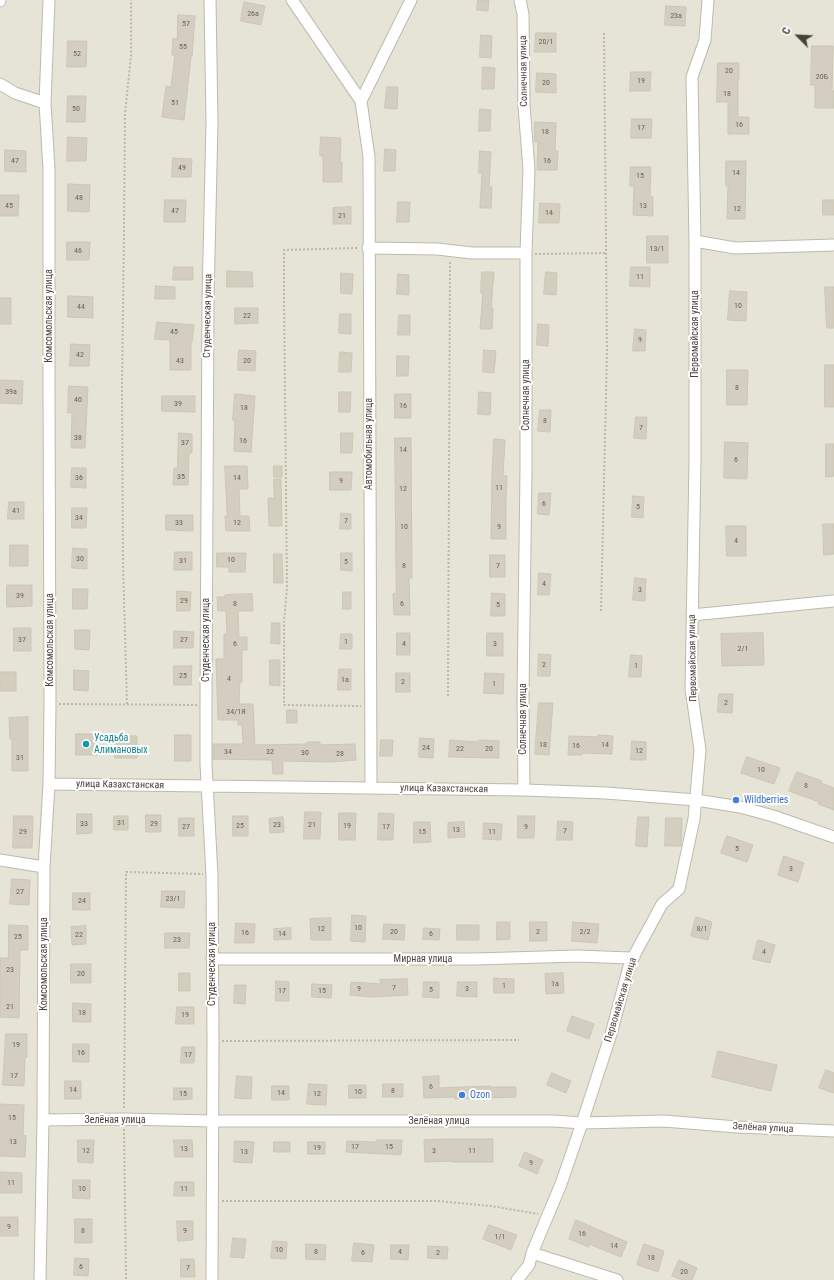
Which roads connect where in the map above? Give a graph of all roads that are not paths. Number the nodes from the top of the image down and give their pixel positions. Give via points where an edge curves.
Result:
1 (49, 0) edge
2 (210, 0) edge
3 (292, 0) edge
4 (411, 0) edge
5 (520, 0) edge
6 (708, 0) edge
7 (0, 84) edge
8 (361, 101) junction
9 (45, 104) junction
10 (695, 240) junction
11 (834, 245) edge
12 (368, 248) junction
13 (526, 253) junction
14 (834, 601) edge
15 (692, 615) junction
16 (49, 784) junction
17 (207, 786) junction
18 (371, 788) junction
19 (524, 790) junction
20 (696, 800) junction
21 (834, 837) edge
22 (0, 860) edge
23 (44, 867) junction
24 (634, 957) junction
25 (212, 959) junction
26 (44, 1120) junction
27 (212, 1121) junction
28 (582, 1123) junction
29 (834, 1131) edge
30 (532, 1253) junction
31 (40, 1280) edge
32 (212, 1280) edge
33 (516, 1280) edge
34 (617, 1280) edge

1 - 9 street, Комсомольская улица
2 - 17 street, Студенческая улица via 212,122 208,300
3 - 8 street
4 - 8 street
5 - 13 street, Солнечная улица via 523,14 524,106 529,169
6 - 10 street, Первомайская улица via 705,40 692,77
7 - 9 street via 15,93
8 - 12 street, Автомобильная улица via 369,157
9 - 16 street, Комсомольская улица via 49,169
10 - 11 street via 735,248
10 - 15 street, Первомайская улица
12 - 13 street
12 - 18 street, Автомобильная улица
13 - 19 street, Солнечная улица
14 - 15 street
15 - 20 street, Первомайская улица via 691,689 700,750
16 - 17 street, улица Казахстанская
16 - 23 street, Комсомольская улица
17 - 18 street, улица Казахстанская
17 - 25 street, Студенческая улица via 212,875
18 - 19 street, улица Казахстанская
19 - 20 street, улица Казахстанская
20 - 21 street, улица Казахстанская via 740,807
20 - 24 street, Первомайская улица via 679,889 662,904
22 - 23 street
23 - 26 street, Комсомольская улица
24 - 25 street, Мирная улица
24 - 28 street, Первомайская улица via 630,963 611,1034
25 - 27 street, Студенческая улица
26 - 27 street, Зелёная улица
26 - 31 street, Комсомольская улица
27 - 28 street, Зелёная улица
27 - 32 street, Студенческая улица
28 - 29 street, Зелёная улица via 664,1121
28 - 30 street, Первомайская улица via 561,1184
30 - 33 street, Первомайская улица via 529,1265
30 - 34 street

